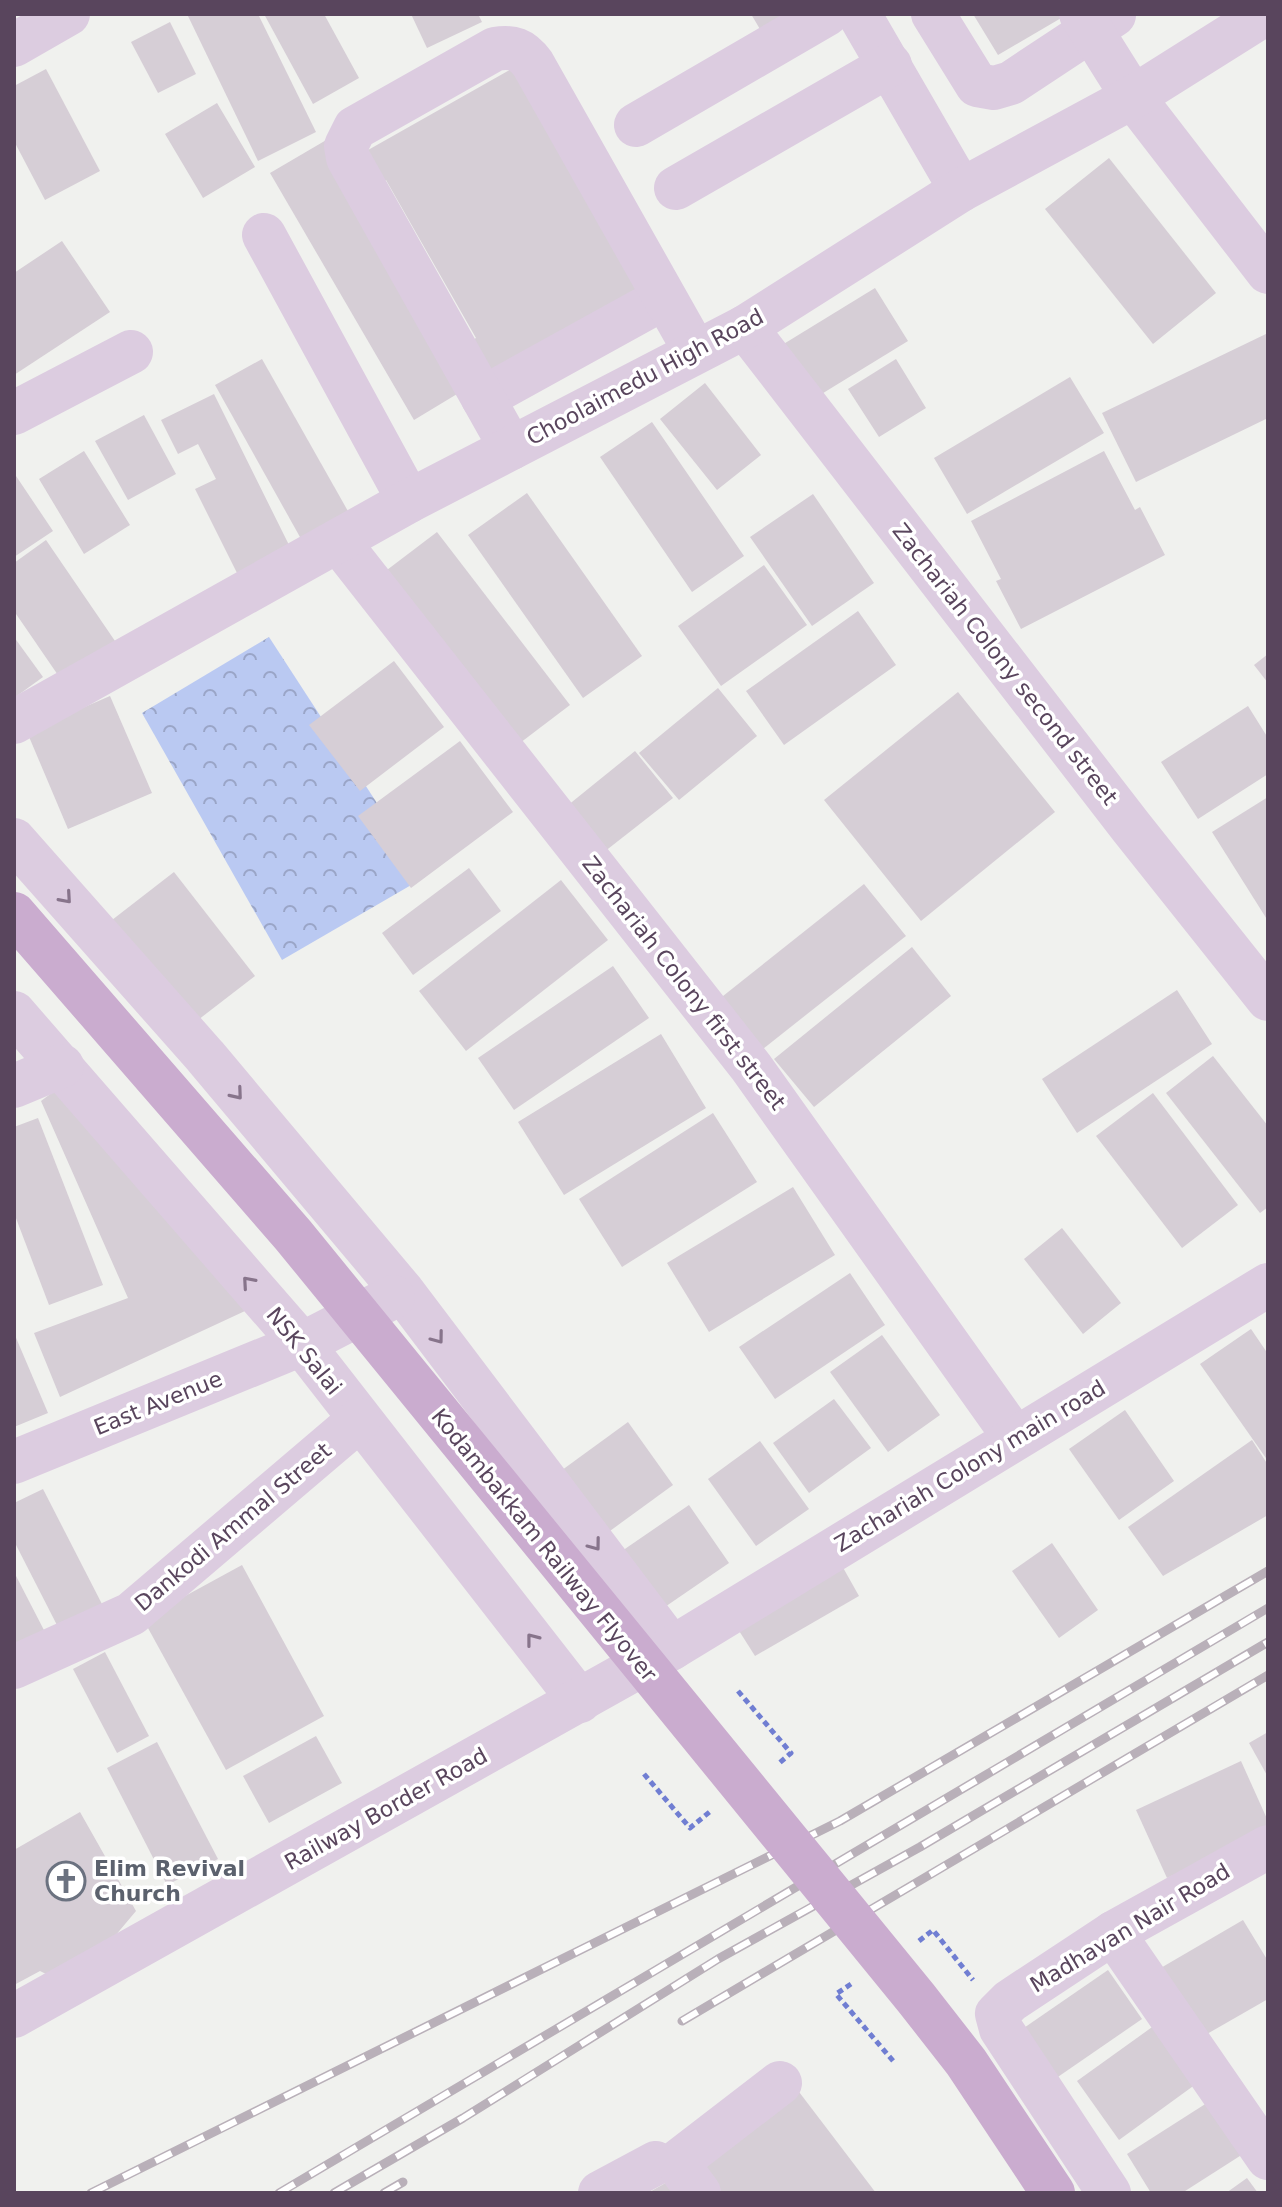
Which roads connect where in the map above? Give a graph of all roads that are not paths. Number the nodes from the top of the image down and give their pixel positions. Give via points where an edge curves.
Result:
1 (68, 14) edge
2 (827, 14) edge
3 (859, 14) edge
4 (933, 14) edge
5 (1265, 14) edge
6 (1097, 20) edge
7 (14, 45) edge
8 (890, 65) junction
9 (1133, 97) junction
10 (636, 125) dead end
11 (676, 188) dead end
12 (961, 190) junction
13 (264, 235) dead end
14 (1268, 272) edge
15 (664, 298) junction
16 (745, 327) junction
17 (695, 351) junction
18 (131, 352) dead end
19 (483, 398) junction
20 (14, 413) edge
21 (511, 448) junction
22 (409, 501) junction
23 (338, 541) junction
24 (14, 722) edge
25 (14, 840) edge
26 (14, 914) edge
27 (1268, 999) edge
28 (14, 1013) edge
29 (62, 1066) junction
30 (14, 1086) edge
31 (1268, 1285) edge
32 (403, 1292) junction
33 (302, 1344) junction
34 (359, 1420) junction
35 (1015, 1438) junction
36 (14, 1462) edge
37 (672, 1648) junction
38 (14, 1667) edge
39 (580, 1701) junction
40 (1268, 1847) edge
41 (1113, 1933) junction
42 (14, 2016) edge
43 (780, 2083) dead end
44 (1268, 2158) edge
45 (656, 2163) dead end
46 (600, 2193) edge
47 (699, 2193) edge
48 (1053, 2193) edge
49 (1109, 2193) edge

1 - 7 street
2 - 10 street
3 - 8 street
4 - 6 street via 977,85 994,88 1011,83
5 - 9 street, Choolaimedu High Road
6 - 9 street
8 - 11 street
8 - 12 street
9 - 12 street, Choolaimedu High Road
9 - 14 street
12 - 16 street, Choolaimedu High Road
13 - 22 street
15 - 17 street
15 - 19 street
15 - 19 street via 533,64 516,48 495,49 355,128 346,146
16 - 17 street, Choolaimedu High Road
16 - 27 street, Zachariah Colony second street
17 - 21 street, Choolaimedu High Road
18 - 20 street
19 - 21 street
21 - 22 street, Choolaimedu High Road
22 - 23 street, Choolaimedu High Road
23 - 24 street, Choolaimedu High Road
23 - 35 street, Zachariah Colony first street via 751,1067
25 -> 32 street
26 - 48 main road, Kodambakkam Railway Flyover, bridge via 293,1235 936,2023
28 - 29 street, NSK Salai
29 - 30 street
33 -> 29 street, NSK Salai
31 - 35 street, Zachariah Colony main road
32 - 33 street, East Avenue
32 -> 37 street
33 - 34 street, NSK Salai
33 - 36 street, East Avenue
34 - 38 street, Dankodi Ammal Street via 131,1614
39 -> 34 street, NSK Salai
35 - 37 street, Zachariah Colony main road
37 - 39 street, Railway Border Road
39 - 42 street, Railway Border Road
40 - 41 street, Madhavan Nair Road
41 - 44 street
41 - 49 street, Madhavan Nair Road via 1010,2001 986,1998
43 - 47 street via 680,2160
45 - 46 street

